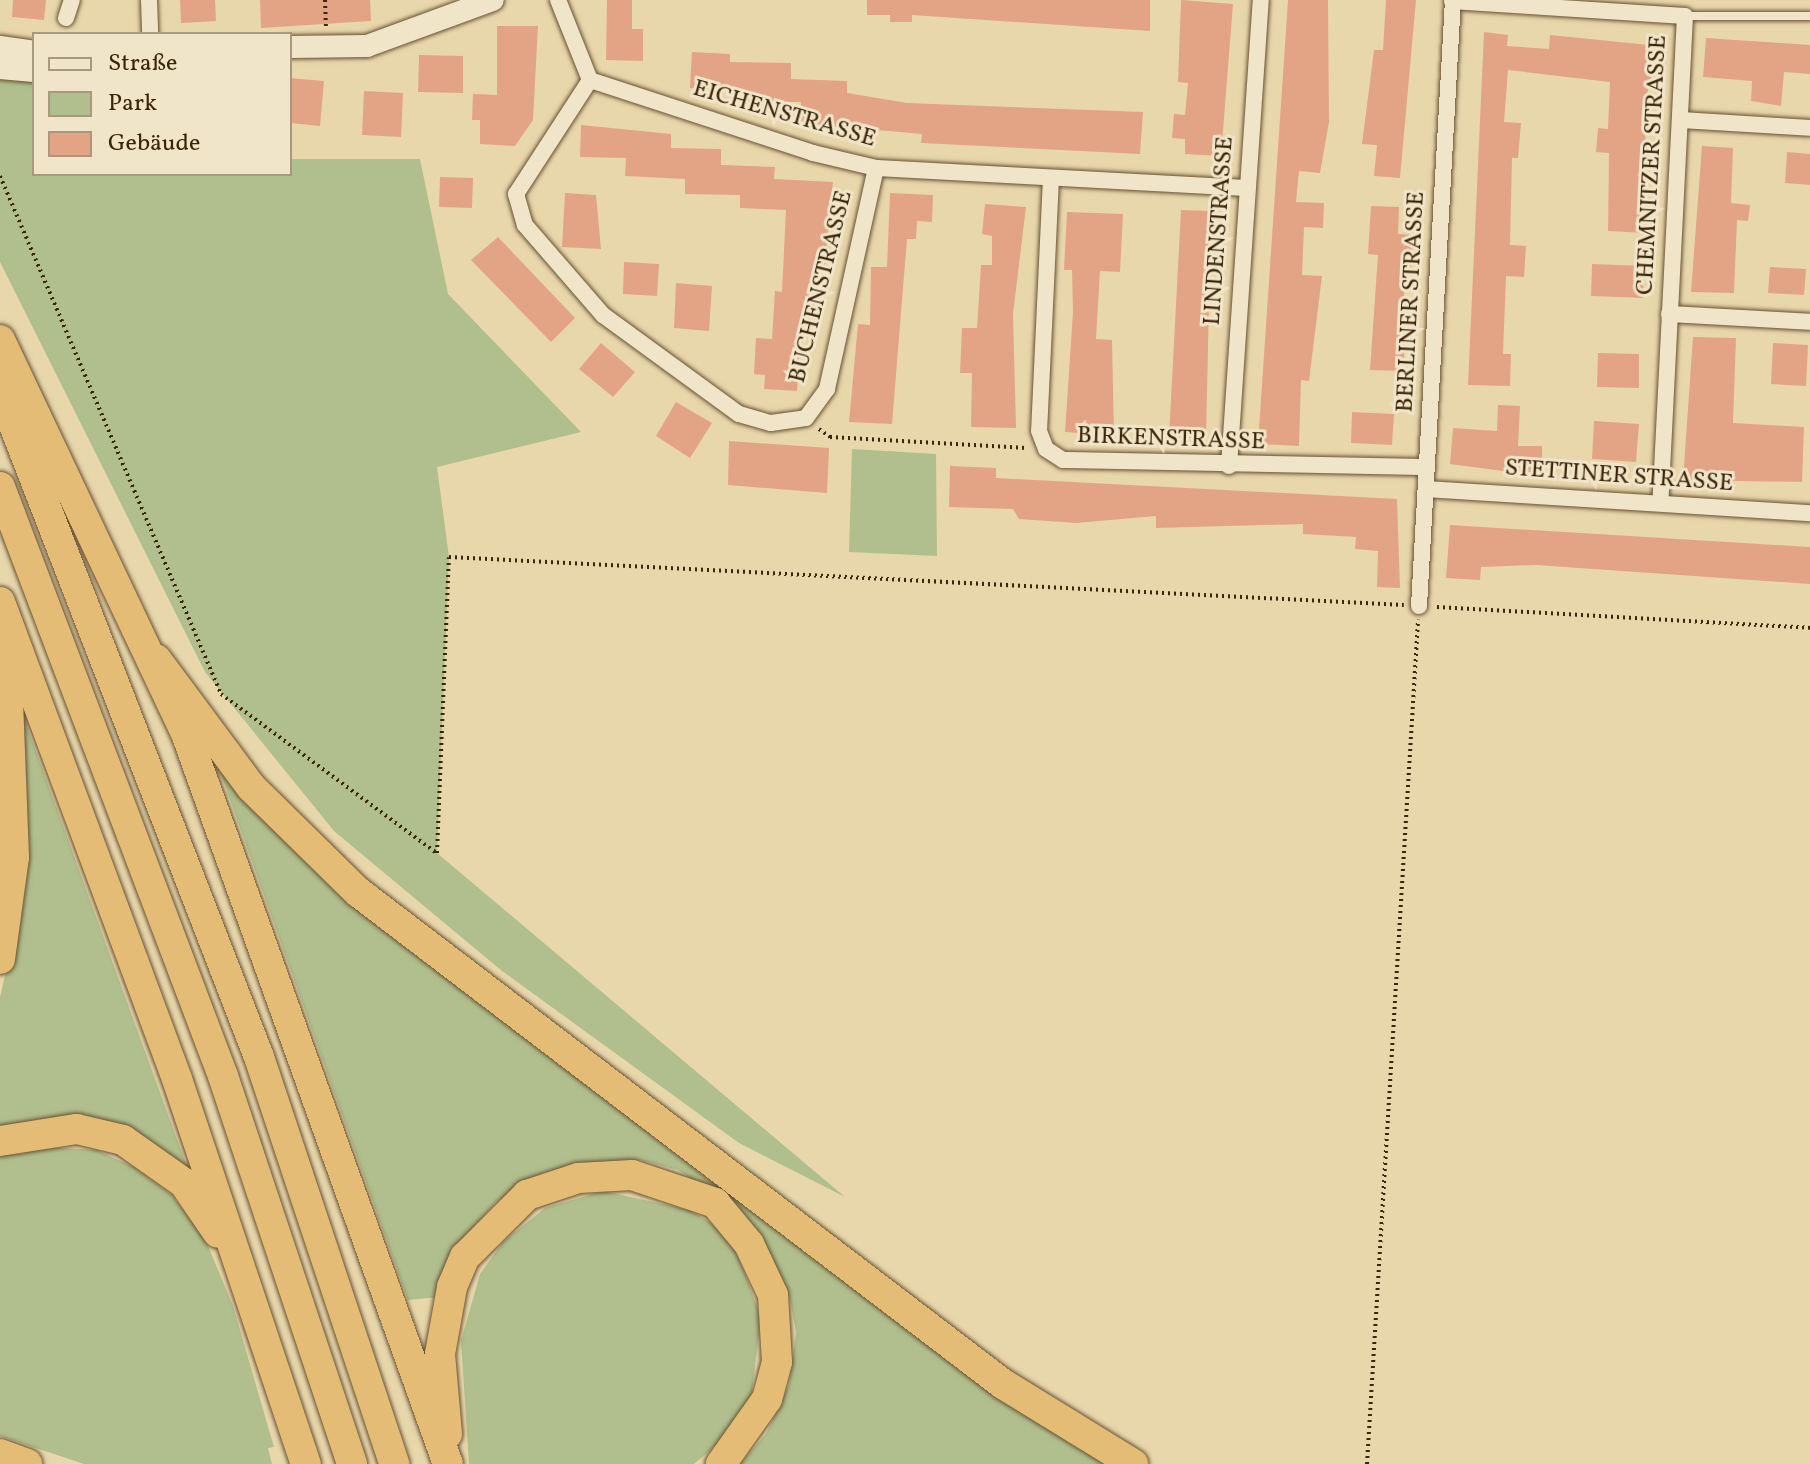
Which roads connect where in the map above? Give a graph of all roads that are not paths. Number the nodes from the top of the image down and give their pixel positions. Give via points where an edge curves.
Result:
1 (72, 0) edge
2 (149, 0) edge
3 (558, 0) edge
4 (1261, 0) edge
5 (490, 1) edge
6 (1452, 1) edge
7 (1685, 16) junction
8 (1810, 16) edge
9 (66, 18) dead end
10 (150, 32) edge
11 (0, 47) edge
12 (292, 47) edge
13 (32, 52) edge
14 (0, 68) edge
15 (32, 71) edge
16 (590, 80) junction
17 (1681, 120) junction
18 (1810, 128) edge
19 (876, 168) junction
20 (1051, 178) junction
21 (1247, 188) junction
22 (1669, 314) junction
23 (1810, 322) edge
24 (0, 340) edge
25 (0, 389) edge
26 (1229, 466) junction
27 (1427, 467) junction
28 (0, 487) edge
29 (1426, 489) junction
30 (1660, 502) junction
31 (1810, 513) edge
32 (1419, 606) road end
33 (2, 609) edge
34 (156, 659) junction
35 (0, 959) edge
36 (0, 1141) edge
37 (245, 1277) junction
38 (0, 1454) edge
39 (27, 1464) edge
40 (306, 1464) edge
41 (352, 1464) edge
42 (394, 1464) edge
43 (450, 1464) edge
44 (721, 1464) edge
45 (1133, 1464) edge

1 - 9 street
2 - 10 street
3 - 16 street
4 - 21 street, LINDENSTRASSE
5 - 12 street via 367,46
6 - 7 street, CHEMNITZER STRASSE
6 - 27 street, BERLINER STRASSE
7 - 8 lane
7 - 17 street, CHEMNITZER STRASSE
11 - 13 street
14 - 15 street
16 - 19 street, EICHENSTRASSE
16 - 19 street, BUCHENSTRASSE via 516,194 525,225 603,315 676,374 739,414 771,423 806,418 827,389
17 - 18 street
17 - 22 street, CHEMNITZER STRASSE
19 - 20 street, EICHENSTRASSE
20 - 21 street, EICHENSTRASSE
20 - 26 street, BIRKENSTRASSE via 1039,431 1046,449 1063,460
21 - 26 street, LINDENSTRASSE
22 - 23 street
22 - 30 street, CHEMNITZER STRASSE
24 - 34 highway
25 - 42 highway via 259,1057
26 - 27 street, BIRKENSTRASSE
27 - 29 street, BERLINER STRASSE
28 - 41 highway via 223,1076
29 - 30 street, STETTINER STRASSE
29 - 32 street, BERLINER STRASSE
30 - 31 street, STETTINER STRASSE
33 - 35 highway via 14,857
33 - 37 highway
34 - 43 highway
34 - 45 highway via 251,787 358,892 1003,1384
36 - 37 highway via 77,1129 123,1140 160,1160 184,1183
37 - 40 highway
38 - 39 highway
43 - 44 highway via 440,1354 452,1287 465,1257 527,1195 605,1174 658,1178 715,1203 763,1268 778,1326 777,1362 767,1399

